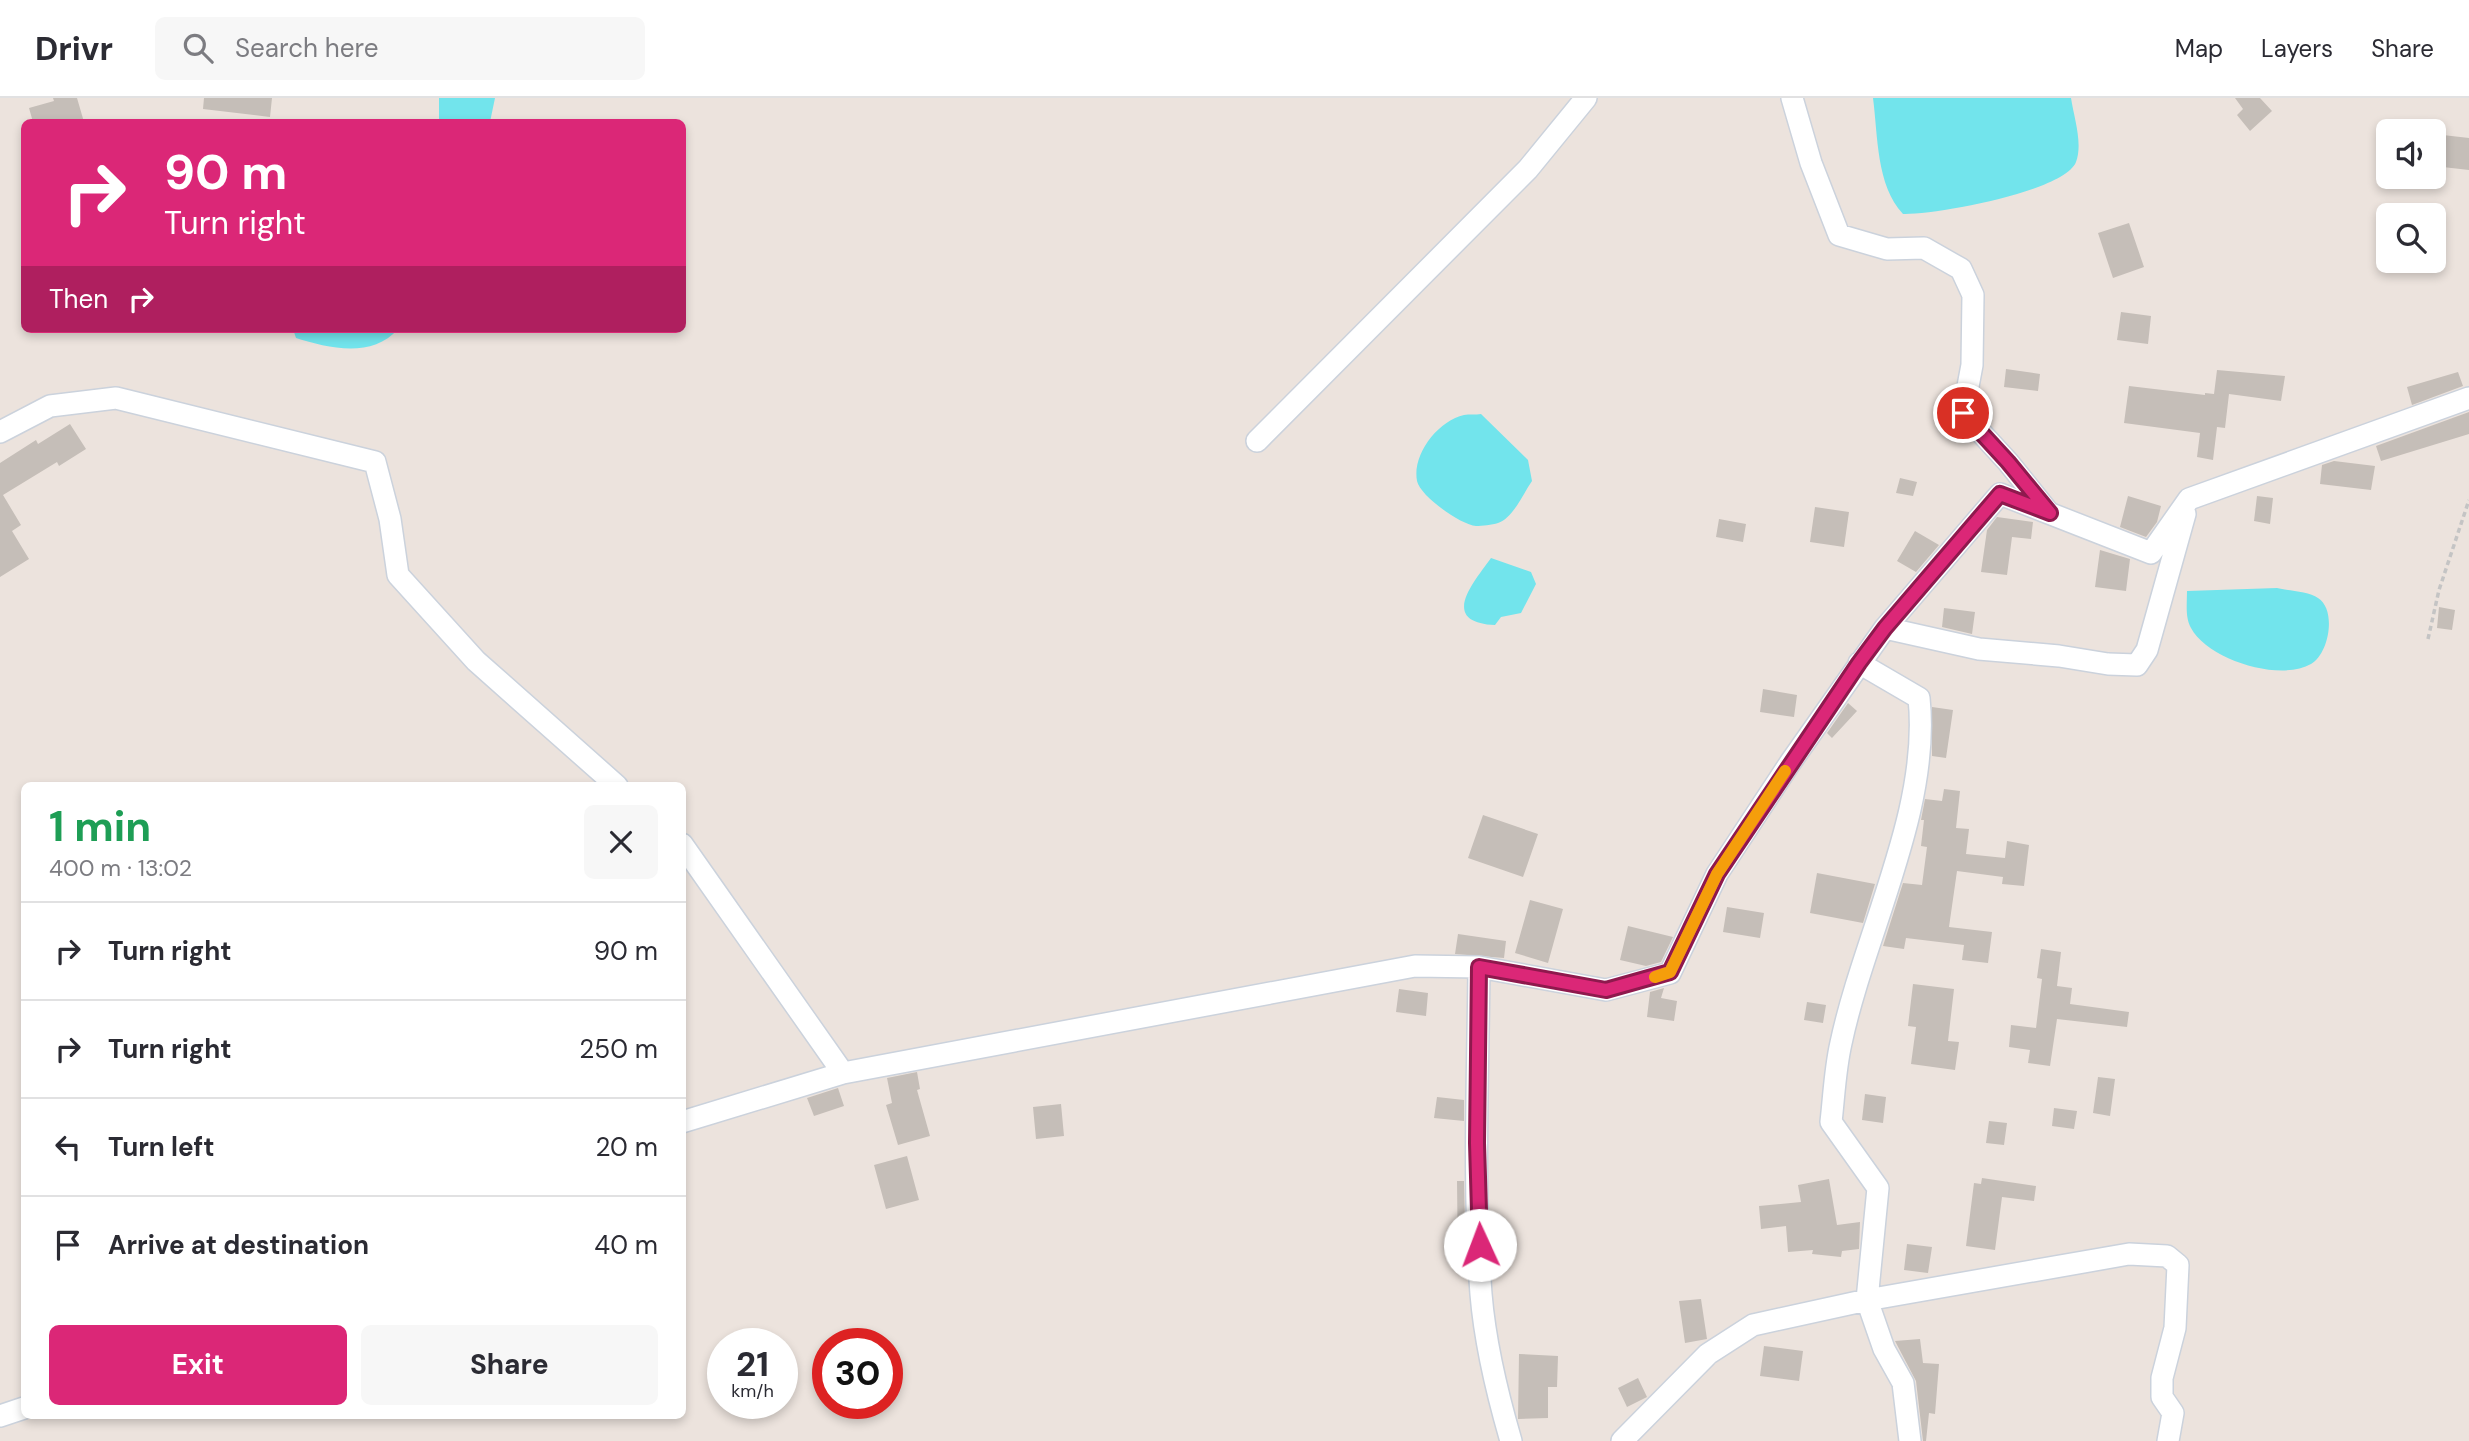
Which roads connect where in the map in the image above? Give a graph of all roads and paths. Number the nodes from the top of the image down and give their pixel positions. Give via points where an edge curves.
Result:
1 (1586, 98) edge
2 (1792, 98) edge
3 (2469, 398) edge
4 (0, 432) edge
5 (1257, 441) dead end
6 (2189, 499) junction
7 (2469, 500) edge
8 (2050, 513) junction
9 (1885, 628) junction
10 (2428, 639) dead end
11 (1859, 663) junction
12 (612, 782) edge
13 (686, 850) edge
14 (1479, 967) junction
15 (844, 1073) junction
16 (686, 1121) edge
17 (1867, 1300) junction
18 (21, 1409) edge
19 (0, 1416) edge
20 (1511, 1441) edge
21 (1622, 1441) edge
22 (1910, 1441) edge
23 (2168, 1441) edge

1 - 5 street via 1528,169
2 - 8 street via 1839,235 1887,249 1924,248 1961,269 1973,295 1972,365 1963,413
3 - 6 street
4 - 12 street via 50,406 116,398 375,463 398,575 476,661
6 - 8 street via 2151,553
6 - 9 street via 2147,650 2137,664 1979,649
7 - 10 path via 2438,590
8 - 9 street via 2000,494
9 - 11 street
11 - 14 street via 1717,874 1670,972 1606,990
11 - 17 street via 1919,698 1922,729 1915,787 1840,1044 1831,1122 1878,1188
13 - 15 street
14 - 15 street via 1415,966
14 - 20 street via 1477,1143 1482,1296 1498,1395
15 - 16 street
17 - 21 street via 1753,1325 1708,1354
17 - 22 street via 1884,1349 1903,1382
17 - 23 street via 2129,1254 2167,1256 2178,1265 2175,1328 2162,1378 2162,1397 2173,1413
18 - 19 street

